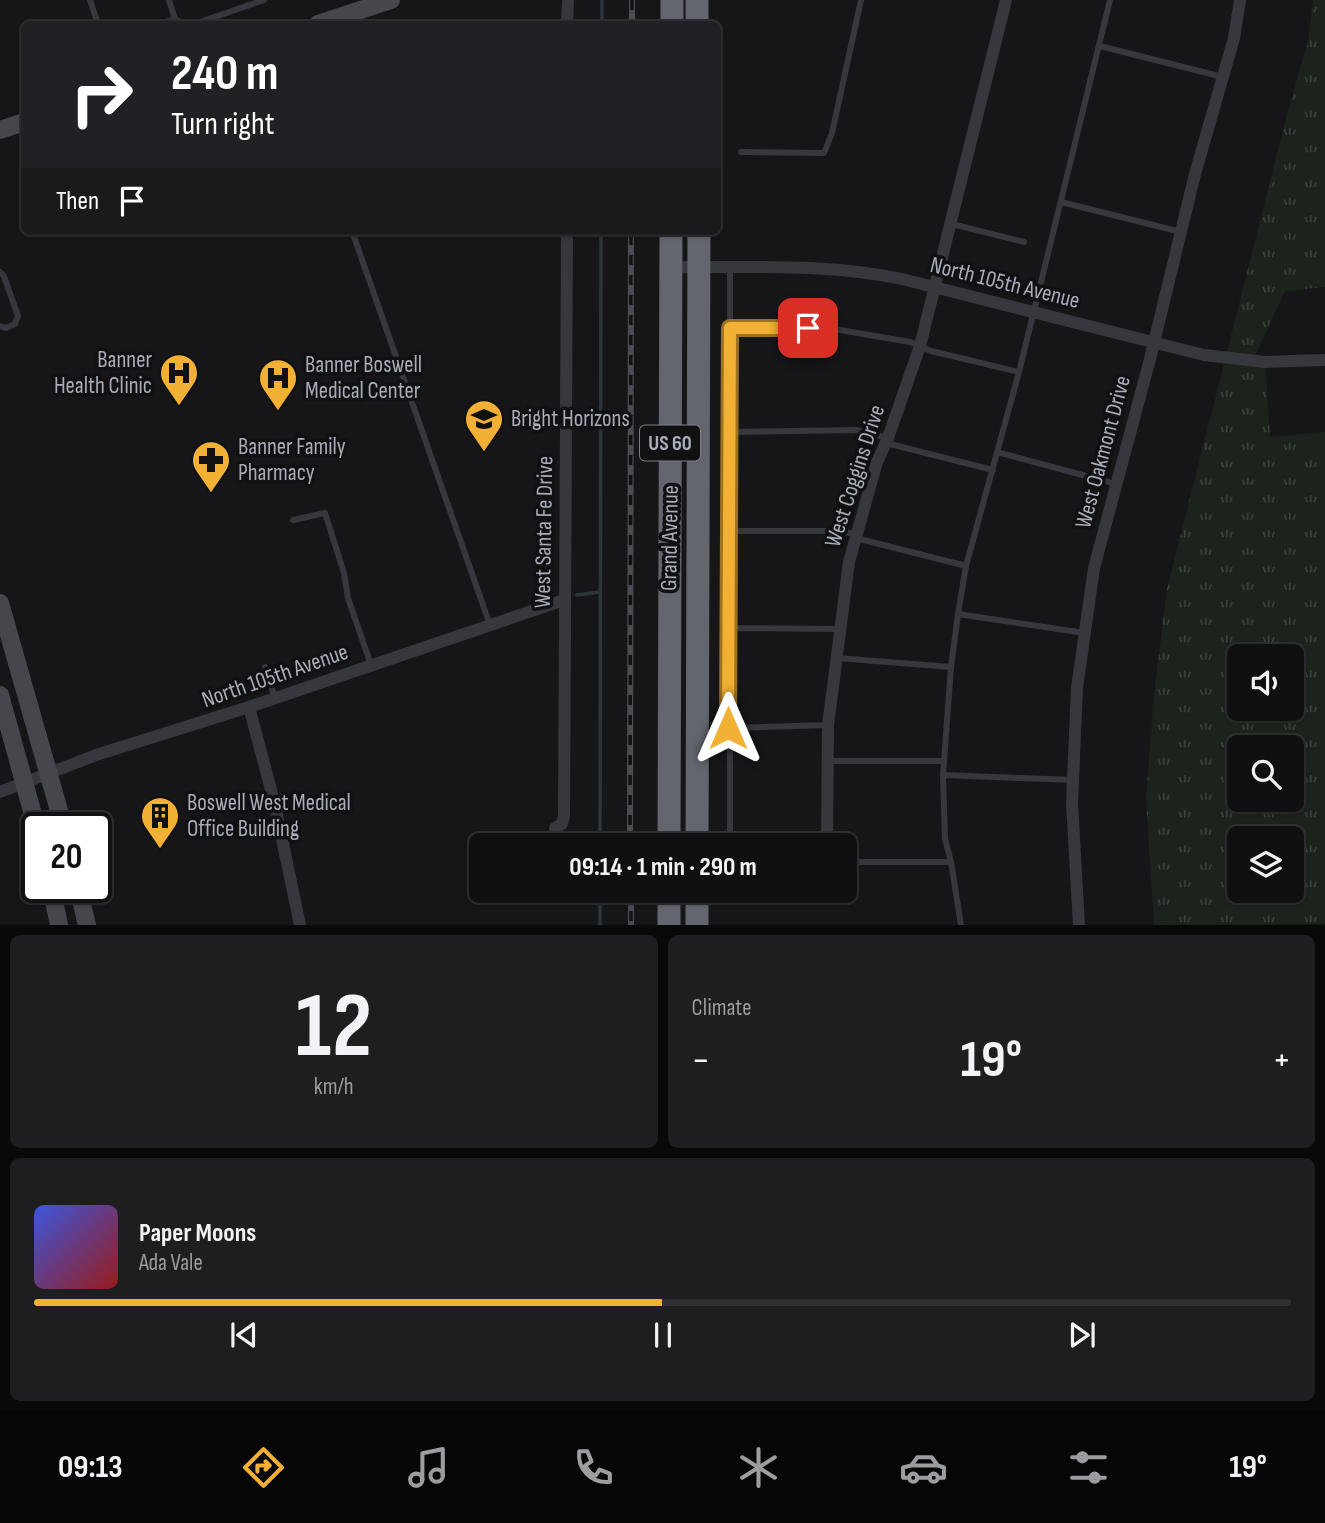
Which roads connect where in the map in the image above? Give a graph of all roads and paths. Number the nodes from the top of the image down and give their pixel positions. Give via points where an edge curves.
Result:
1 (90, 0) edge
2 (169, 0) edge
3 (264, 0) edge
4 (391, 0) edge
5 (568, 0) edge
6 (672, 0) edge
7 (697, 0) edge
8 (861, 0) edge
9 (1006, 0) edge
10 (1110, 0) edge
11 (1240, 0) edge
12 (365, 4) edge
13 (175, 19) junction
14 (98, 21) edge
15 (169, 21) edge
16 (179, 21) edge
17 (203, 21) edge
18 (325, 21) edge
19 (567, 21) edge
20 (672, 21) edge
21 (697, 21) edge
22 (1100, 46) junction
23 (1223, 77) junction
24 (21, 123) edge
25 (0, 130) edge
26 (741, 152) dead end
27 (1061, 202) junction
28 (952, 224) junction
29 (1181, 232) junction
30 (353, 235) edge
31 (567, 235) edge
32 (671, 235) edge
33 (699, 235) edge
34 (1024, 242) dead end
35 (671, 267) junction
36 (699, 268) junction
37 (730, 268) junction
38 (0, 272) edge
39 (936, 287) junction
40 (1033, 312) junction
41 (0, 326) edge
42 (730, 328) junction
43 (1154, 343) junction
44 (920, 346) junction
45 (1325, 360) edge
46 (1018, 372) junction
47 (730, 432) junction
48 (887, 440) junction
49 (997, 453) junction
50 (993, 470) junction
51 (1116, 484) junction
52 (293, 520) dead end
53 (729, 531) junction
54 (856, 536) junction
55 (966, 566) junction
56 (564, 600) junction
57 (0, 603) edge
58 (958, 614) junction
59 (490, 625) junction
60 (729, 628) junction
61 (839, 629) junction
62 (1084, 633) junction
63 (835, 657) junction
64 (371, 666) junction
65 (265, 667) dead end
66 (951, 667) junction
67 (0, 695) edge
68 (275, 698) junction
69 (250, 707) junction
70 (828, 725) junction
71 (728, 728) junction
72 (828, 761) junction
73 (943, 761) junction
74 (49, 773) junction
75 (943, 775) junction
76 (1073, 780) junction
77 (25, 782) junction
78 (0, 792) edge
79 (33, 812) edge
80 (60, 812) edge
81 (555, 828) dead end
82 (669, 833) edge
83 (695, 833) edge
84 (730, 833) edge
85 (827, 833) edge
86 (857, 862) edge
87 (951, 862) junction
88 (55, 903) edge
89 (82, 903) edge
90 (669, 903) edge
91 (697, 903) edge
92 (60, 925) edge
93 (87, 925) edge
94 (300, 925) edge
95 (669, 925) edge
96 (697, 925) edge
97 (961, 925) edge
98 (1079, 925) edge

1 - 14 lane
2 - 13 lane
3 - 17 lane
4 - 12 street
5 - 19 street
6 - 20 highway
7 - 21 highway
8 - 26 lane via 824,153
9 - 28 street, West Coggins Drive
10 - 22 lane
11 - 23 street, West Oakmont Drive
12 - 18 street
13 - 15 lane
13 - 16 lane
22 - 23 lane
22 - 27 lane
23 - 29 street, West Oakmont Drive
24 - 25 street
27 - 29 lane
27 - 40 lane
28 - 34 lane
28 - 39 street, West Coggins Drive
29 - 43 street, West Oakmont Drive
30 - 59 lane
31 - 56 street, West Santa Fe Drive
32 - 35 highway, Grand Avenue / US 60
33 - 36 highway, Grand Avenue / US 60
35 - 36 street, North 105th Avenue
35 - 82 highway, Grand Avenue / US 60
36 - 37 street, North 105th Avenue
36 - 83 highway, Grand Avenue / US 60
37 - 39 street, North 105th Avenue via 854,270
37 - 42 lane
38 - 41 lane via 18,316 15,324
39 - 40 street, North 105th Avenue
39 - 44 street, West Coggins Drive
40 - 43 street, North 105th Avenue
40 - 46 lane
42 - 44 lane via 834,329
42 - 47 lane
43 - 45 street, North 105th Avenue via 1253,361
43 - 51 street, West Oakmont Drive
44 - 46 lane
44 - 48 street, West Coggins Drive
46 - 49 lane
47 - 48 lane via 856,430
47 - 53 lane
48 - 50 lane
48 - 54 street, West Coggins Drive
49 - 50 lane
49 - 51 lane
50 - 55 lane
51 - 62 street, West Oakmont Drive via 1094,568
52 - 64 lane via 324,513
53 - 54 lane via 836,531
53 - 60 lane
54 - 55 lane
54 - 61 street, West Coggins Drive
55 - 58 lane
56 - 59 street, North 105th Avenue
56 - 81 street, West Santa Fe Drive via 564,816
57 - 74 street
58 - 62 lane
58 - 66 lane
59 - 64 street, North 105th Avenue
60 - 61 lane
60 - 71 lane
61 - 63 street, West Coggins Drive
62 - 76 street, West Oakmont Drive
63 - 66 lane
63 - 70 street, West Coggins Drive
64 - 68 street, North 105th Avenue
65 - 68 lane
66 - 73 lane
67 - 77 street
68 - 69 street, North 105th Avenue
69 - 74 street, North 105th Avenue
69 - 94 street
70 - 71 lane
70 - 72 street, West Coggins Drive
71 - 84 lane
72 - 73 lane
72 - 85 street, West Coggins Drive
73 - 75 lane
74 - 77 street, North 105th Avenue
74 - 80 street
75 - 76 lane
75 - 87 lane via 945,839
76 - 98 street, West Oakmont Drive
77 - 78 street, North 105th Avenue
77 - 79 street
86 - 87 lane
87 - 97 lane
88 - 92 street
89 - 93 street
90 - 95 highway
91 - 96 highway

